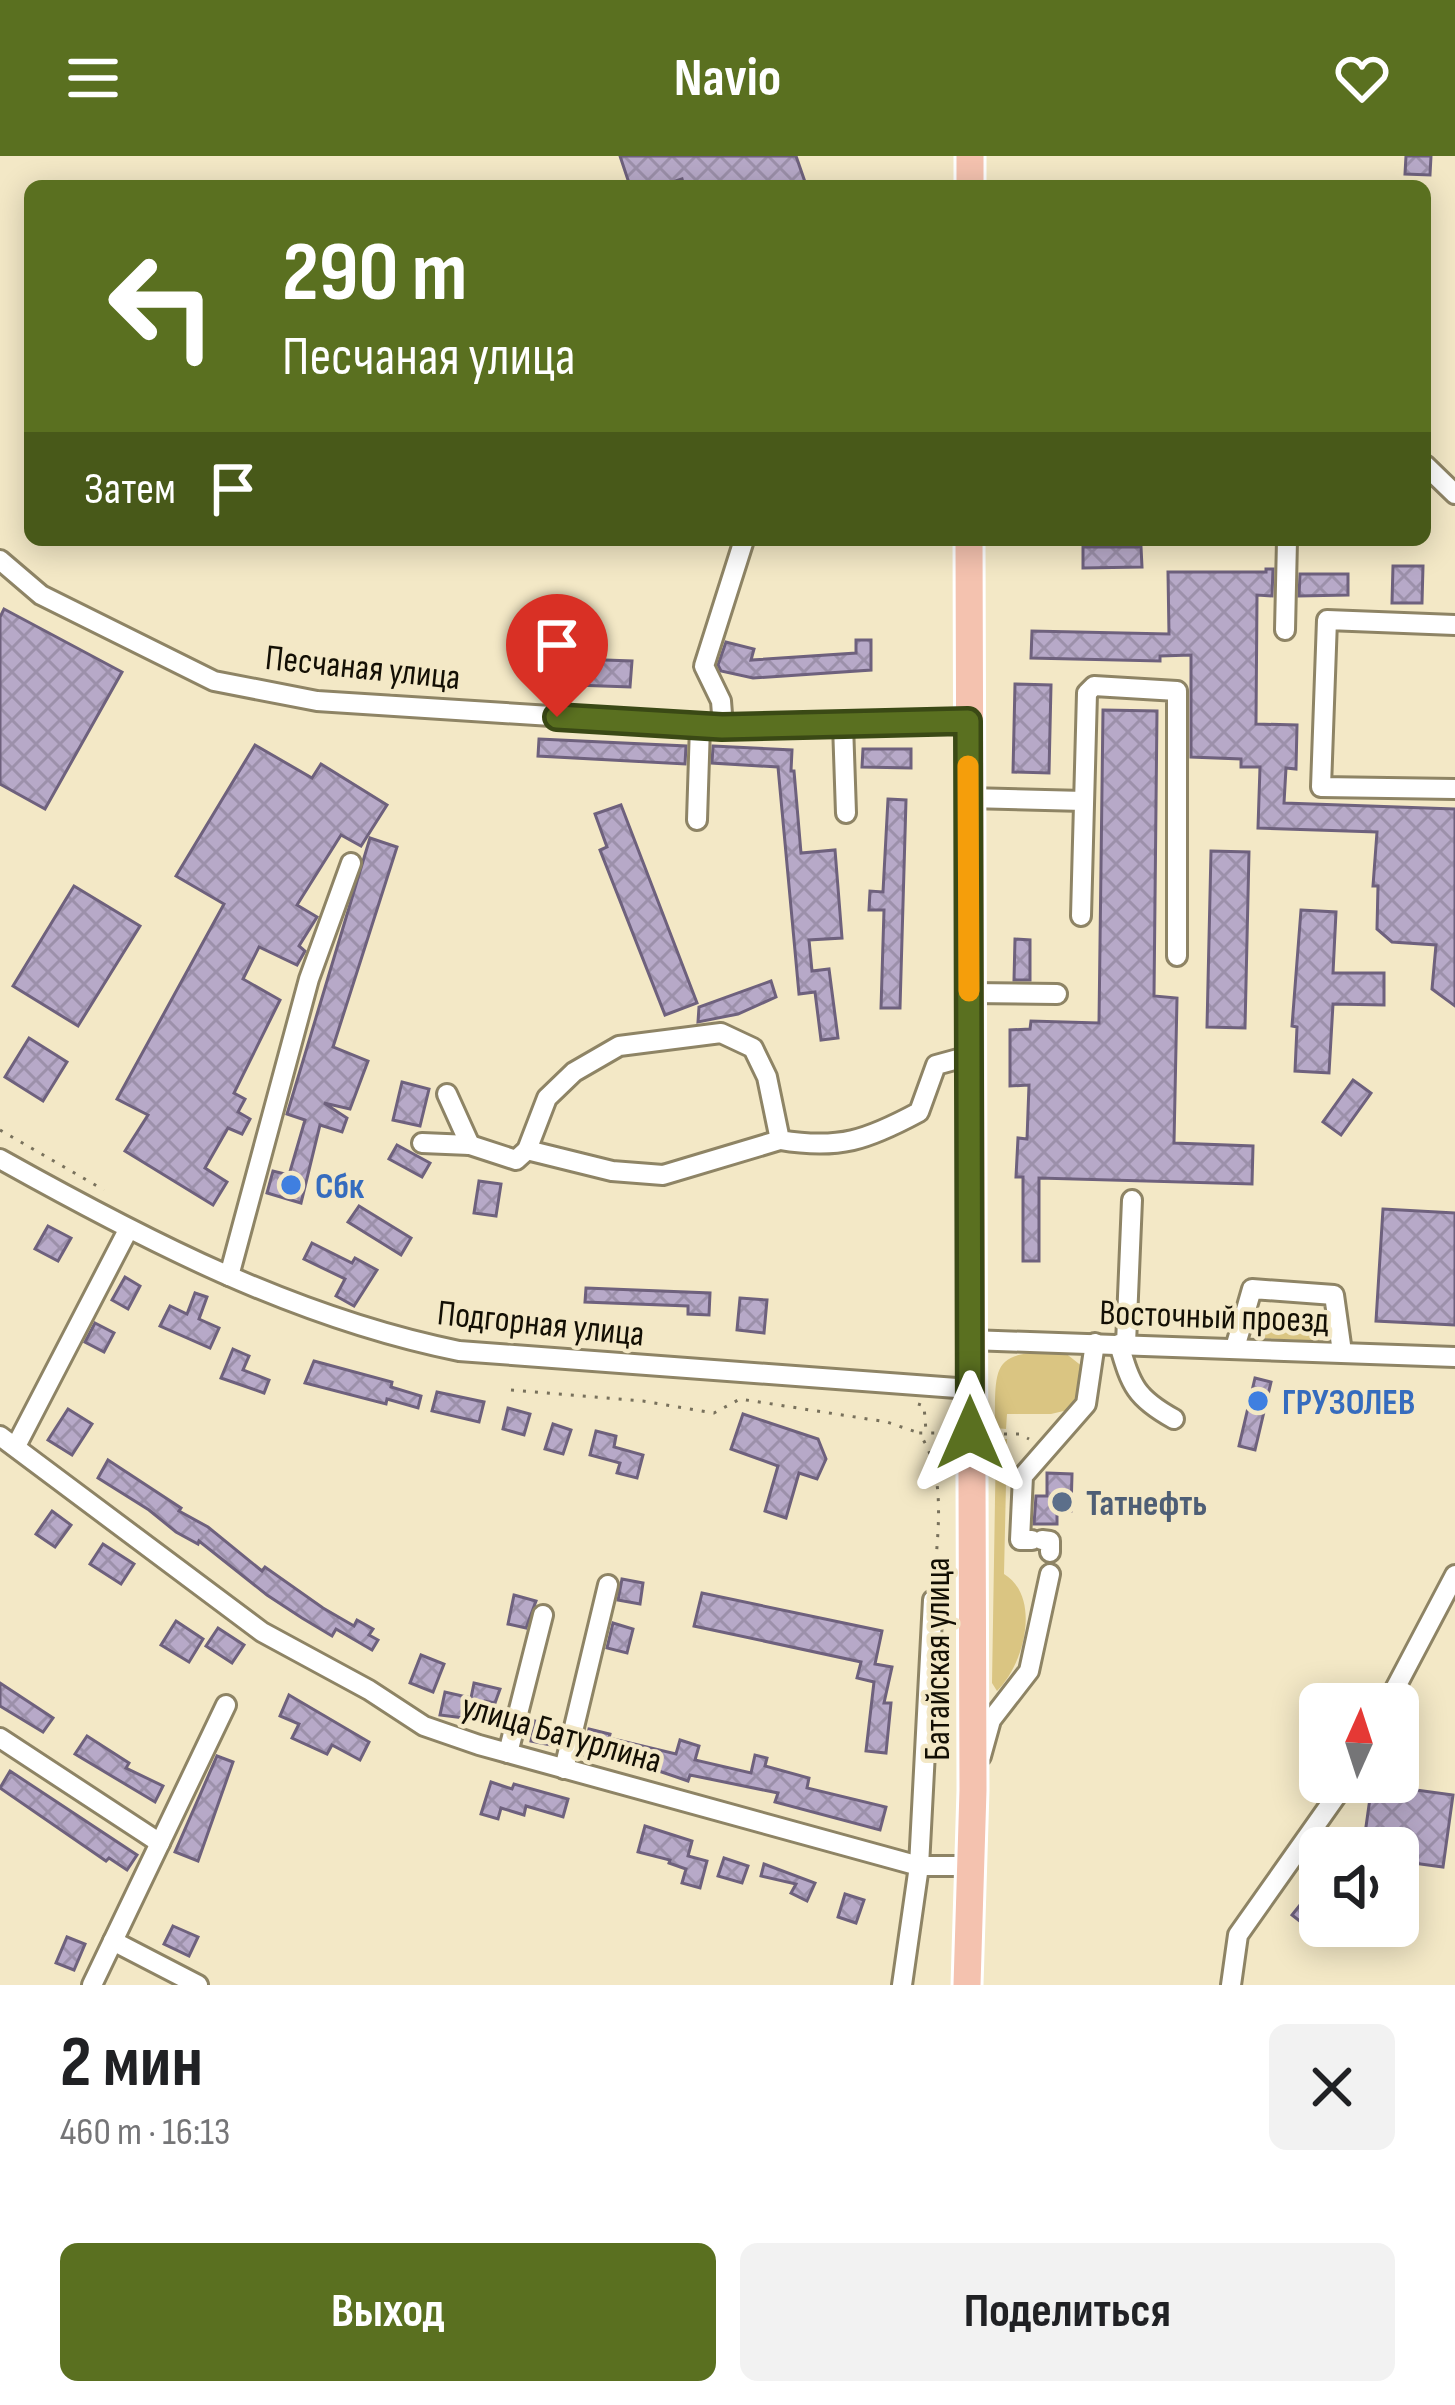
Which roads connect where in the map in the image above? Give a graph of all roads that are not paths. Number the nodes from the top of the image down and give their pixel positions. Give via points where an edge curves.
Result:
1 (1431, 471) edge
2 (1455, 494) edge
3 (742, 546) edge
4 (969, 546) edge
5 (1287, 546) edge
6 (0, 560) edge
7 (1455, 625) edge
8 (1285, 630) dead end
9 (968, 721) junction
10 (843, 724) junction
11 (700, 726) junction
12 (722, 727) junction
13 (1455, 789) edge
14 (968, 797) junction
15 (1084, 802) junction
16 (846, 813) dead end
17 (697, 820) dead end
18 (351, 863) dead end
19 (1082, 916) dead end
20 (1177, 956) dead end
21 (969, 993) junction
22 (1057, 994) dead end
23 (970, 1056) junction
24 (447, 1094) dead end
25 (780, 1140) junction
26 (422, 1143) dead end
27 (470, 1145) junction
28 (527, 1150) junction
29 (0, 1159) edge
30 (1132, 1200) dead end
31 (128, 1230) junction
32 (230, 1276) junction
33 (970, 1340) junction
34 (1095, 1342) junction
35 (1123, 1344) junction
36 (1234, 1348) junction
37 (1342, 1352) junction
38 (1455, 1357) edge
39 (970, 1389) junction
40 (1174, 1419) dead end
41 (8, 1441) edge
42 (1041, 1544) dead end
43 (1050, 1574) dead end
44 (1455, 1575) edge
45 (608, 1586) dead end
46 (933, 1600) dead end
47 (543, 1615) dead end
48 (1398, 1683) edge
49 (226, 1706) dead end
50 (0, 1738) edge
51 (508, 1753) junction
52 (564, 1768) junction
53 (973, 1790) junction
54 (1331, 1803) edge
55 (160, 1844) junction
56 (919, 1866) junction
57 (971, 1867) junction
58 (113, 1941) junction
59 (92, 1985) edge
60 (198, 1985) edge
61 (902, 1985) edge
62 (967, 1985) edge
63 (1232, 1985) edge

1 - 2 street
3 - 12 street via 704,666 721,701
4 - 9 highway, Батайская улица
5 - 8 street
6 - 11 street, Песчаная улица via 41,595 214,681 317,701
7 - 13 street via 1328,620 1321,788
9 - 10 street, Песчаная улица
9 - 14 highway, Батайская улица
10 - 12 street, Песчаная улица
10 - 16 street
11 - 12 street, Песчаная улица
11 - 17 street
14 - 15 street
14 - 21 highway, Батайская улица
15 - 19 street
15 - 20 street via 1087,692 1177,691
18 - 32 street via 308,979
21 - 22 street
21 - 23 highway, Батайская улица
23 - 25 street via 936,1065 919,1112 878,1133 820,1147
23 - 33 highway, Батайская улица
24 - 27 street
25 - 28 street via 663,1175
25 - 28 street via 753,1048 722,1034 619,1046 574,1072 547,1097
26 - 27 street
27 - 28 street via 516,1160
29 - 31 street, Подгорная улица
30 - 35 street
31 - 32 street, Подгорная улица
31 - 41 street
32 - 39 street, Подгорная улица via 360,1325 459,1351
33 - 34 street, Восточный проезд
33 - 39 highway, Батайская улица
34 - 35 street, Восточный проезд
34 - 42 street via 1086,1404 1023,1476 1020,1540
35 - 36 street, Восточный проезд
35 - 40 street via 1126,1370 1144,1402
36 - 37 street, Восточный проезд
36 - 37 street via 1252,1289 1334,1295
37 - 38 street, Восточный проезд
39 - 53 highway, Батайская улица
41 - 51 street, улица Батурлина via 262,1632 424,1726
43 - 53 street via 1029,1671 991,1720
44 - 48 street
45 - 52 street
46 - 56 street
47 - 51 street
49 - 55 street
50 - 55 street
51 - 52 street, улица Батурлина
52 - 56 street, улица Батурлина
53 - 57 highway, Батайская улица
54 - 63 street via 1238,1935
55 - 58 street
56 - 57 street, улица Батурлина
56 - 61 street
57 - 62 highway, Батайская улица
58 - 59 street
58 - 60 street

